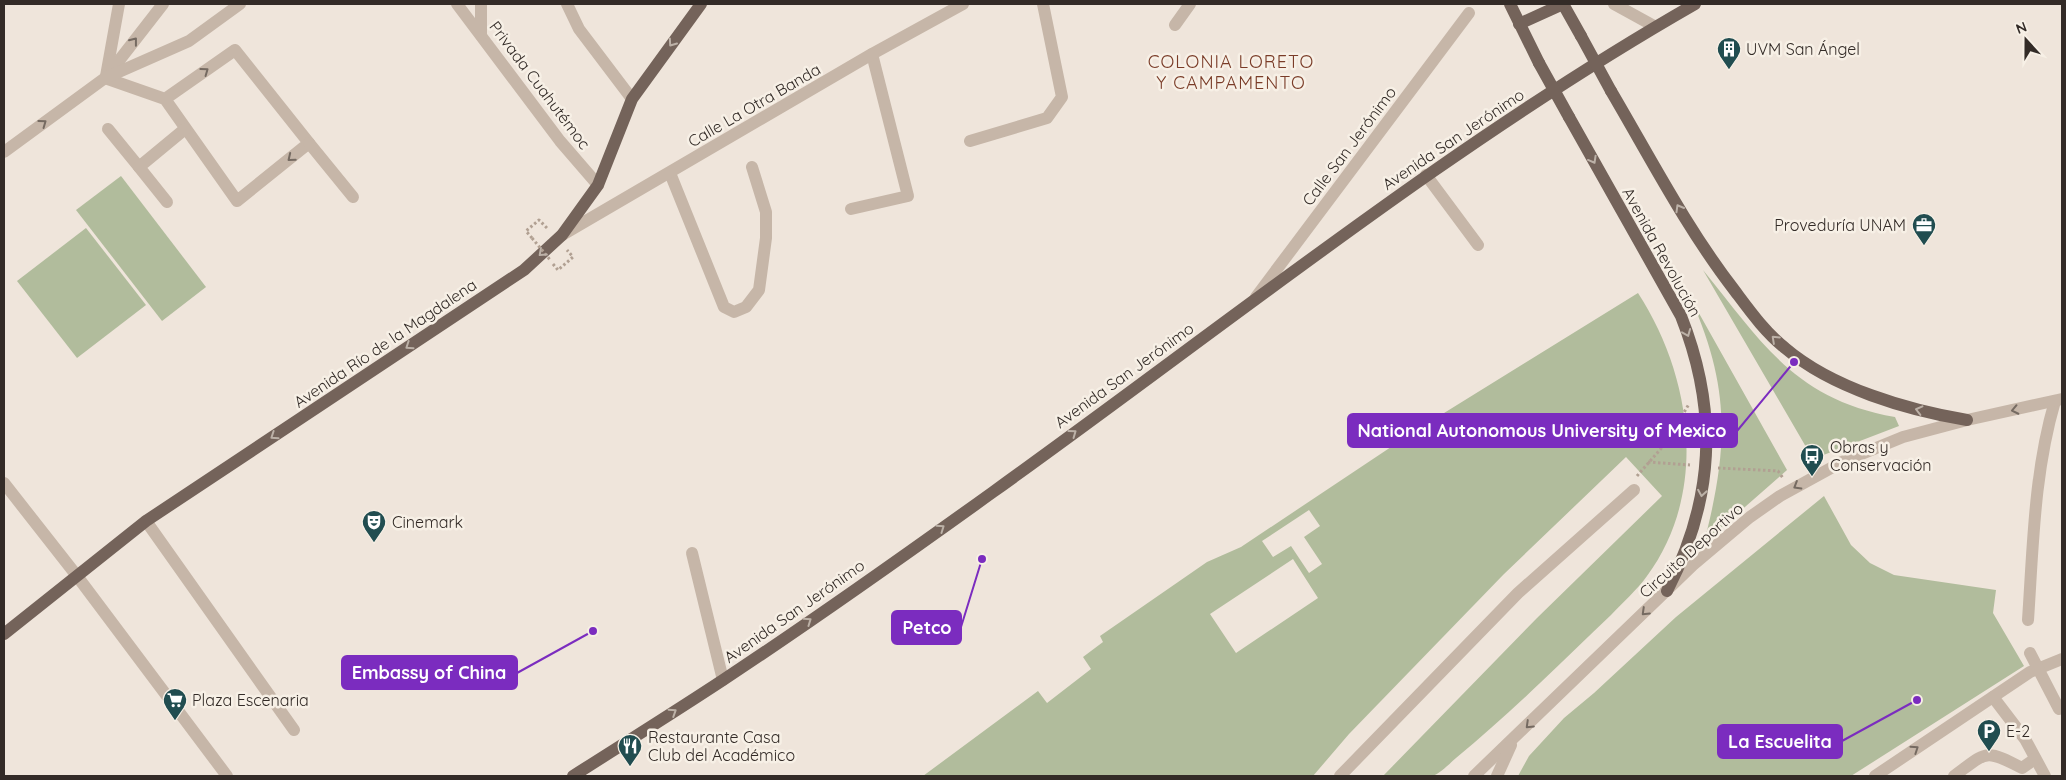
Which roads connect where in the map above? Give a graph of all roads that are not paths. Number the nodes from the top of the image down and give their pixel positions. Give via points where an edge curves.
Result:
1 (119, 4) edge
2 (163, 4) edge
3 (240, 4) edge
4 (457, 4) edge
5 (481, 4) edge
6 (567, 4) edge
7 (701, 4) edge
8 (963, 4) edge
9 (1043, 4) edge
10 (1190, 4) edge
11 (1510, 4) edge
12 (1563, 4) edge
13 (1614, 4) edge
14 (1695, 4) edge
15 (1469, 13) dead end
16 (1519, 24) junction
17 (1175, 25) dead end
18 (1654, 26) junction
19 (480, 35) junction
20 (872, 54) junction
21 (106, 78) junction
22 (165, 99) junction
23 (632, 99) junction
24 (108, 129) dead end
25 (186, 129) junction
26 (970, 141) dead end
27 (309, 143) junction
28 (4, 152) edge
29 (139, 167) junction
30 (752, 167) dead end
31 (670, 173) junction
32 (1426, 175) junction
33 (598, 185) junction
34 (353, 197) dead end
35 (168, 202) dead end
36 (851, 209) dead end
37 (562, 236) junction
38 (1478, 245) dead end
39 (1255, 299) junction
40 (2059, 400) edge
41 (1967, 420) junction
42 (4, 483) edge
43 (1634, 490) dead end
44 (146, 521) junction
45 (692, 553) dead end
46 (77, 576) junction
47 (1667, 591) junction
48 (2028, 620) dead end
49 (4, 634) edge
50 (2030, 653) dead end
51 (2062, 659) edge
52 (723, 680) junction
53 (1993, 698) junction
54 (2061, 712) edge
55 (294, 730) dead end
56 (1513, 741) junction
57 (2035, 759) junction
58 (227, 776) edge
59 (573, 776) edge
60 (1340, 776) edge
61 (1474, 776) edge
62 (1497, 776) edge
63 (1875, 776) edge
64 (1954, 776) edge
65 (2045, 776) edge

1 - 21 street
21 -> 2 street
3 - 21 street via 189,42
4 - 19 street, Privada Cuahutémoc
5 - 19 street
6 - 23 street via 579,29
7 -> 23 main road, Avenida Río de la Magdalena
8 - 20 street, Calle La Otra Banda
9 - 26 street via 1062,97 1047,118
10 - 17 street
11 - 16 main road, Avenida Revolución
12 - 16 main road
41 -> 12 main road, bridge via 1909,408 1854,388 1786,350 1771,335 1708,256
13 - 18 street
14 - 18 main road, Avenida San Jerónimo
15 - 39 street, Calle San Jerónimo
16 -> 47 main road, Avenida Revolución, bridge via 1681,316 1691,341 1702,384 1706,467 1691,538
18 - 32 main road, Avenida San Jerónimo
19 - 33 street, Privada Cuahutémoc via 560,141
20 - 31 street, Calle La Otra Banda
20 - 36 street via 908,196
21 - 22 street
28 -> 21 street
22 - 25 street
22 -> 27 street via 235,50
23 - 33 main road, Avenida Río de la Magdalena
24 - 29 street
27 -> 25 street via 238,202
25 - 29 street
27 - 34 street
29 - 35 street
30 - 31 street via 766,212 766,238 759,290 746,307 734,312 724,307
31 - 37 street, Calle La Otra Banda
32 - 38 street
32 - 39 main road, Avenida San Jerónimo
33 - 37 main road, Avenida Río de la Magdalena
37 -> 44 main road, Avenida Río de la Magdalena via 524,270
52 -> 39 main road, Avenida San Jerónimo via 993,492
40 -> 41 street, Circuito Deportivo
40 - 48 street via 2047,430 2038,480
41 -> 47 street, Circuito Deportivo via 1919,432 1820,473 1750,517
42 - 46 street
43 - 60 street via 1518,593
44 - 46 main road, Avenida Río de la Magdalena
44 - 55 street
45 - 52 street
46 - 49 main road, Avenida Río de la Magdalena
46 - 58 street
47 -> 56 street, Circuito Deportivo
50 - 54 street, bridge
51 - 53 street via 2030,672
59 -> 52 main road, Avenida San Jerónimo
53 - 57 street via 2025,739
63 -> 53 street
56 - 61 street, Circuito Deportivo
56 - 62 street
57 - 64 street via 2022,768 1989,754
57 - 65 street

